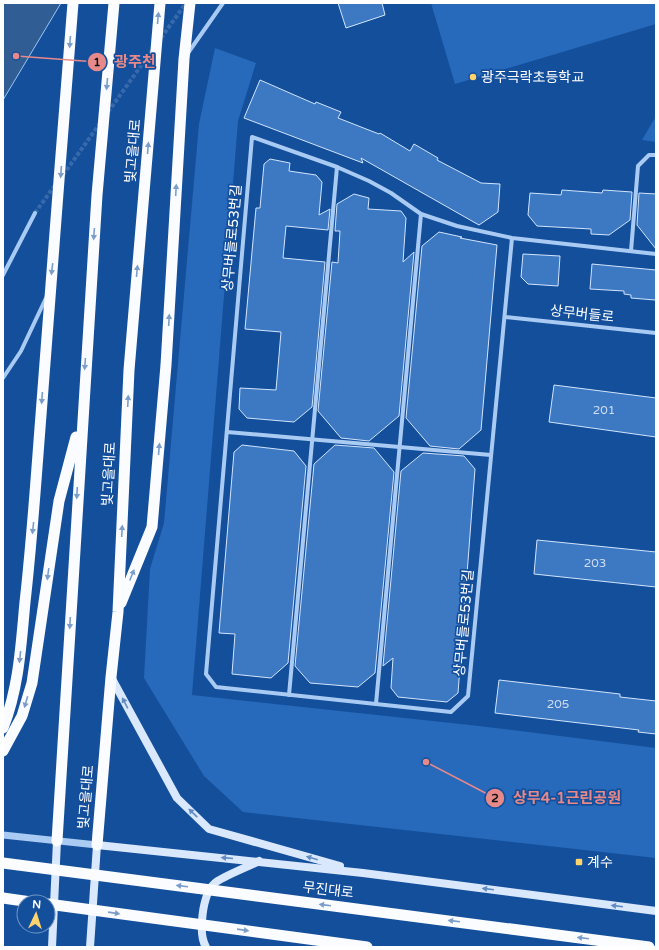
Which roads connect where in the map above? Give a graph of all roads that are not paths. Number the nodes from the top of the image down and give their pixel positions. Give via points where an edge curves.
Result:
1 (73, 3) edge
2 (114, 3) edge
3 (160, 3) edge
4 (190, 3) edge
5 (223, 3) edge
6 (184, 59) junction
7 (656, 155) edge
8 (338, 167) junction
9 (35, 213) tunnel mouth
10 (420, 214) junction
11 (512, 238) junction
12 (631, 250) junction
13 (656, 254) edge
14 (3, 275) edge
15 (50, 290) junction
16 (505, 317) junction
17 (656, 333) edge
18 (3, 378) edge
19 (82, 413) junction
20 (227, 432) junction
21 (313, 439) junction
22 (399, 446) junction
23 (491, 455) junction
24 (118, 612) junction
25 (111, 677) junction
26 (289, 695) junction
27 (376, 704) junction
28 (3, 728) edge
29 (3, 751) edge
30 (3, 835) edge
31 (56, 841) junction
32 (97, 845) junction
33 (260, 861) junction
34 (3, 863) edge
35 (363, 873) junction
36 (3, 898) edge
37 (16, 900) edge
38 (56, 905) edge
39 (656, 911) edge
40 (52, 947) edge
41 (90, 947) edge
42 (206, 947) edge
43 (367, 947) edge
44 (650, 947) edge

1 -> 15 highway
2 -> 19 highway, 빛고을대로 via 97,195
24 -> 3 highway, 빛고을대로 via 129,370
4 - 6 highway
5 - 6 street
24 -> 6 highway via 152,527 166,365
7 - 12 street via 649,155 638,166
8 - 10 street, 상무버들로53번길 via 392,193
8 - 20 street, 상무버들로53번길 via 252,137
8 - 21 street
9 - 14 street
10 - 11 street, 상무버들로53번길 via 457,226
10 - 22 street
11 - 12 street
11 - 16 street, 상무버들로53번길
12 - 13 street
15 - 18 street via 21,351
15 -> 28 highway via 34,518 18,677 12,705
16 - 17 street, 상무버들로
16 - 23 street, 상무버들로53번길
19 -> 29 highway via 59,501 32,683 22,716
19 -> 31 highway, 빛고을대로
20 - 21 street
20 - 26 street, 상무버들로53번길 via 206,674 216,687
21 - 22 street
21 - 26 street
22 - 23 street
22 - 27 street
23 - 27 street, 상무버들로53번길 via 468,696 451,712
24 - 25 highway, 빛고을대로
25 - 32 highway, 빛고을대로
35 -> 25 main road via 209,829 178,798
26 - 27 street, 상무버들로53번길
30 - 31 street
31 - 32 street
31 - 40 main road, 빛고을대로
33 -> 32 main road, 무진대로
32 - 41 main road, 빛고을대로
33 - 35 main road, 무진대로
33 - 42 main road via 214,883 203,908 202,940
44 -> 34 highway, 무진대로
39 -> 35 main road, 무진대로
36 - 37 highway
38 -> 43 highway

